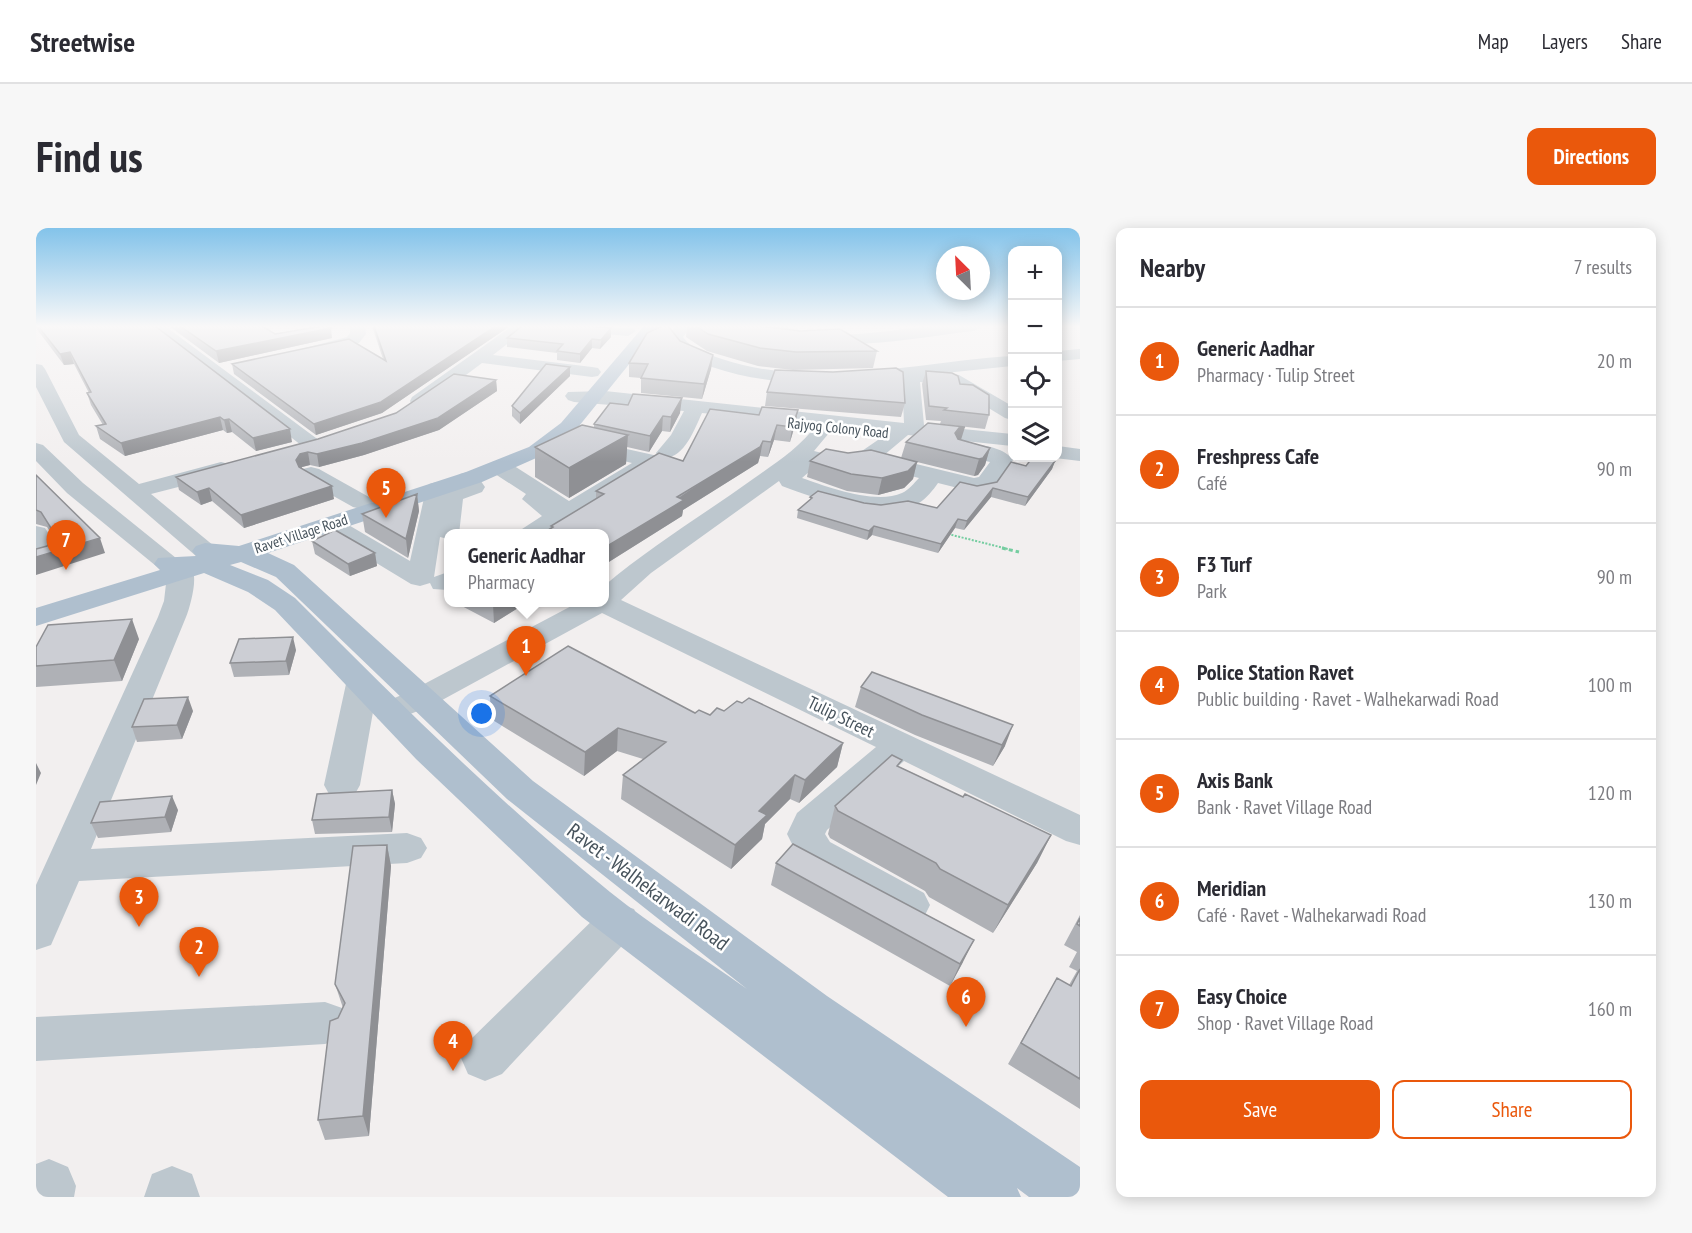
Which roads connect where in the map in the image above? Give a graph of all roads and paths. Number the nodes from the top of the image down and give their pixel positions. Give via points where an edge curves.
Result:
1 (37, 371) edge
2 (214, 371) edge
3 (461, 371) edge
4 (586, 371) edge
5 (608, 371) edge
6 (755, 371) edge
7 (911, 371) edge
8 (592, 372) joint
9 (800, 389) edge
10 (832, 391) edge
11 (583, 397) junction
12 (693, 412) junction
13 (742, 412) junction
14 (1008, 412) edge
15 (400, 414) edge
16 (827, 424) junction
17 (900, 433) junction
18 (335, 438) edge
19 (555, 439) junction
20 (1008, 440) edge
21 (313, 445) junction
22 (1062, 445) edge
23 (1008, 446) edge
24 (1080, 447) edge
25 (36, 448) edge
26 (291, 451) edge
27 (666, 453) edge
28 (1062, 453) edge
29 (1080, 455) edge
30 (850, 459) junction
31 (234, 466) edge
32 (46, 472) edge
33 (486, 472) junction
34 (311, 474) edge
35 (933, 475) junction
36 (437, 489) junction
37 (132, 492) junction
38 (361, 501) junction
39 (331, 525) junction
40 (449, 529) edge
41 (539, 529) edge
42 (36, 533) edge
43 (36, 557) edge
44 (200, 561) junction
45 (609, 597) edge
46 (36, 602) edge
47 (609, 605) edge
48 (593, 607) edge
49 (36, 617) edge
50 (362, 684) junction
51 (406, 705) junction
52 (900, 745) junction
53 (342, 785) dead end
54 (1080, 831) edge
55 (407, 848) dead end
56 (64, 866) junction
57 (909, 905) edge
58 (619, 921) junction
59 (36, 932) edge
60 (325, 1023) dead end
61 (36, 1039) edge
62 (485, 1058) dead end
63 (993, 1197) edge
64 (1076, 1197) edge

1 - 37 street via 52,420
2 - 21 street
3 - 15 street
4 - 8 street
5 - 11 main road, Ravet Village Road
6 - 7 street via 789,378 834,379
8 - 11 main road, Ravet Village Road
9 - 17 street via 899,378 903,380
10 - 13 street via 747,397
11 - 12 street, Rajyog Colony Road
11 - 13 street, Rajyog Colony Road
11 - 19 main road, Ravet Village Road
11 - 38 main road, Ravet Village Road via 527,444 478,466
12 - 16 street, Rajyog Colony Road
12 - 27 street via 680,438
13 - 16 street, Rajyog Colony Road
14 - 17 street via 953,379 915,376 911,377
16 - 17 street, Rajyog Colony Road
16 - 45 street via 801,452 642,568
17 - 20 street, Rajyog Colony Road
17 - 23 street, Rajyog Colony Road
17 - 30 street
17 - 35 street via 1002,460 981,485
18 - 21 street
19 - 33 main road, Ravet Village Road
19 - 33 street via 650,461 572,510
21 - 26 street
22 - 24 street
25 - 32 street
28 - 29 street
30 - 35 street
30 - 35 street via 812,458 789,477 790,481 855,500 886,504 917,494
31 - 37 street
32 - 44 street
33 - 36 main road, Ravet Village Road
33 - 40 street via 474,487 452,495
33 - 41 street via 555,513 558,518
34 - 38 street
36 - 39 main road, Ravet Village Road
36 - 39 street via 420,578
37 - 44 street
38 - 44 main road, Ravet Village Road
39 - 44 main road, Ravet Village Road
42 - 43 street via 48,551
44 - 46 main road, Ravet Village Road
44 - 49 main road, Ravet Village Road
44 - 50 main road, Ravet - Walhekarwadi Road via 258,586 285,604
44 - 51 main road, Ravet - Walhekarwadi Road via 271,563 304,587
44 - 56 street via 178,601
47 - 52 street, Tulip Street
48 - 51 street
50 - 51 main road, Ravet - Walhekarwadi Road
50 - 53 street
51 - 58 main road, Ravet - Walhekarwadi Road via 512,830
51 - 64 main road, Ravet - Walhekarwadi Road via 800,1004
52 - 54 street, Tulip Street
52 - 57 street via 810,824 806,834 816,853
55 - 56 street
56 - 59 street
58 - 62 street
58 - 63 main road, Ravet - Walhekarwadi Road
60 - 61 street

